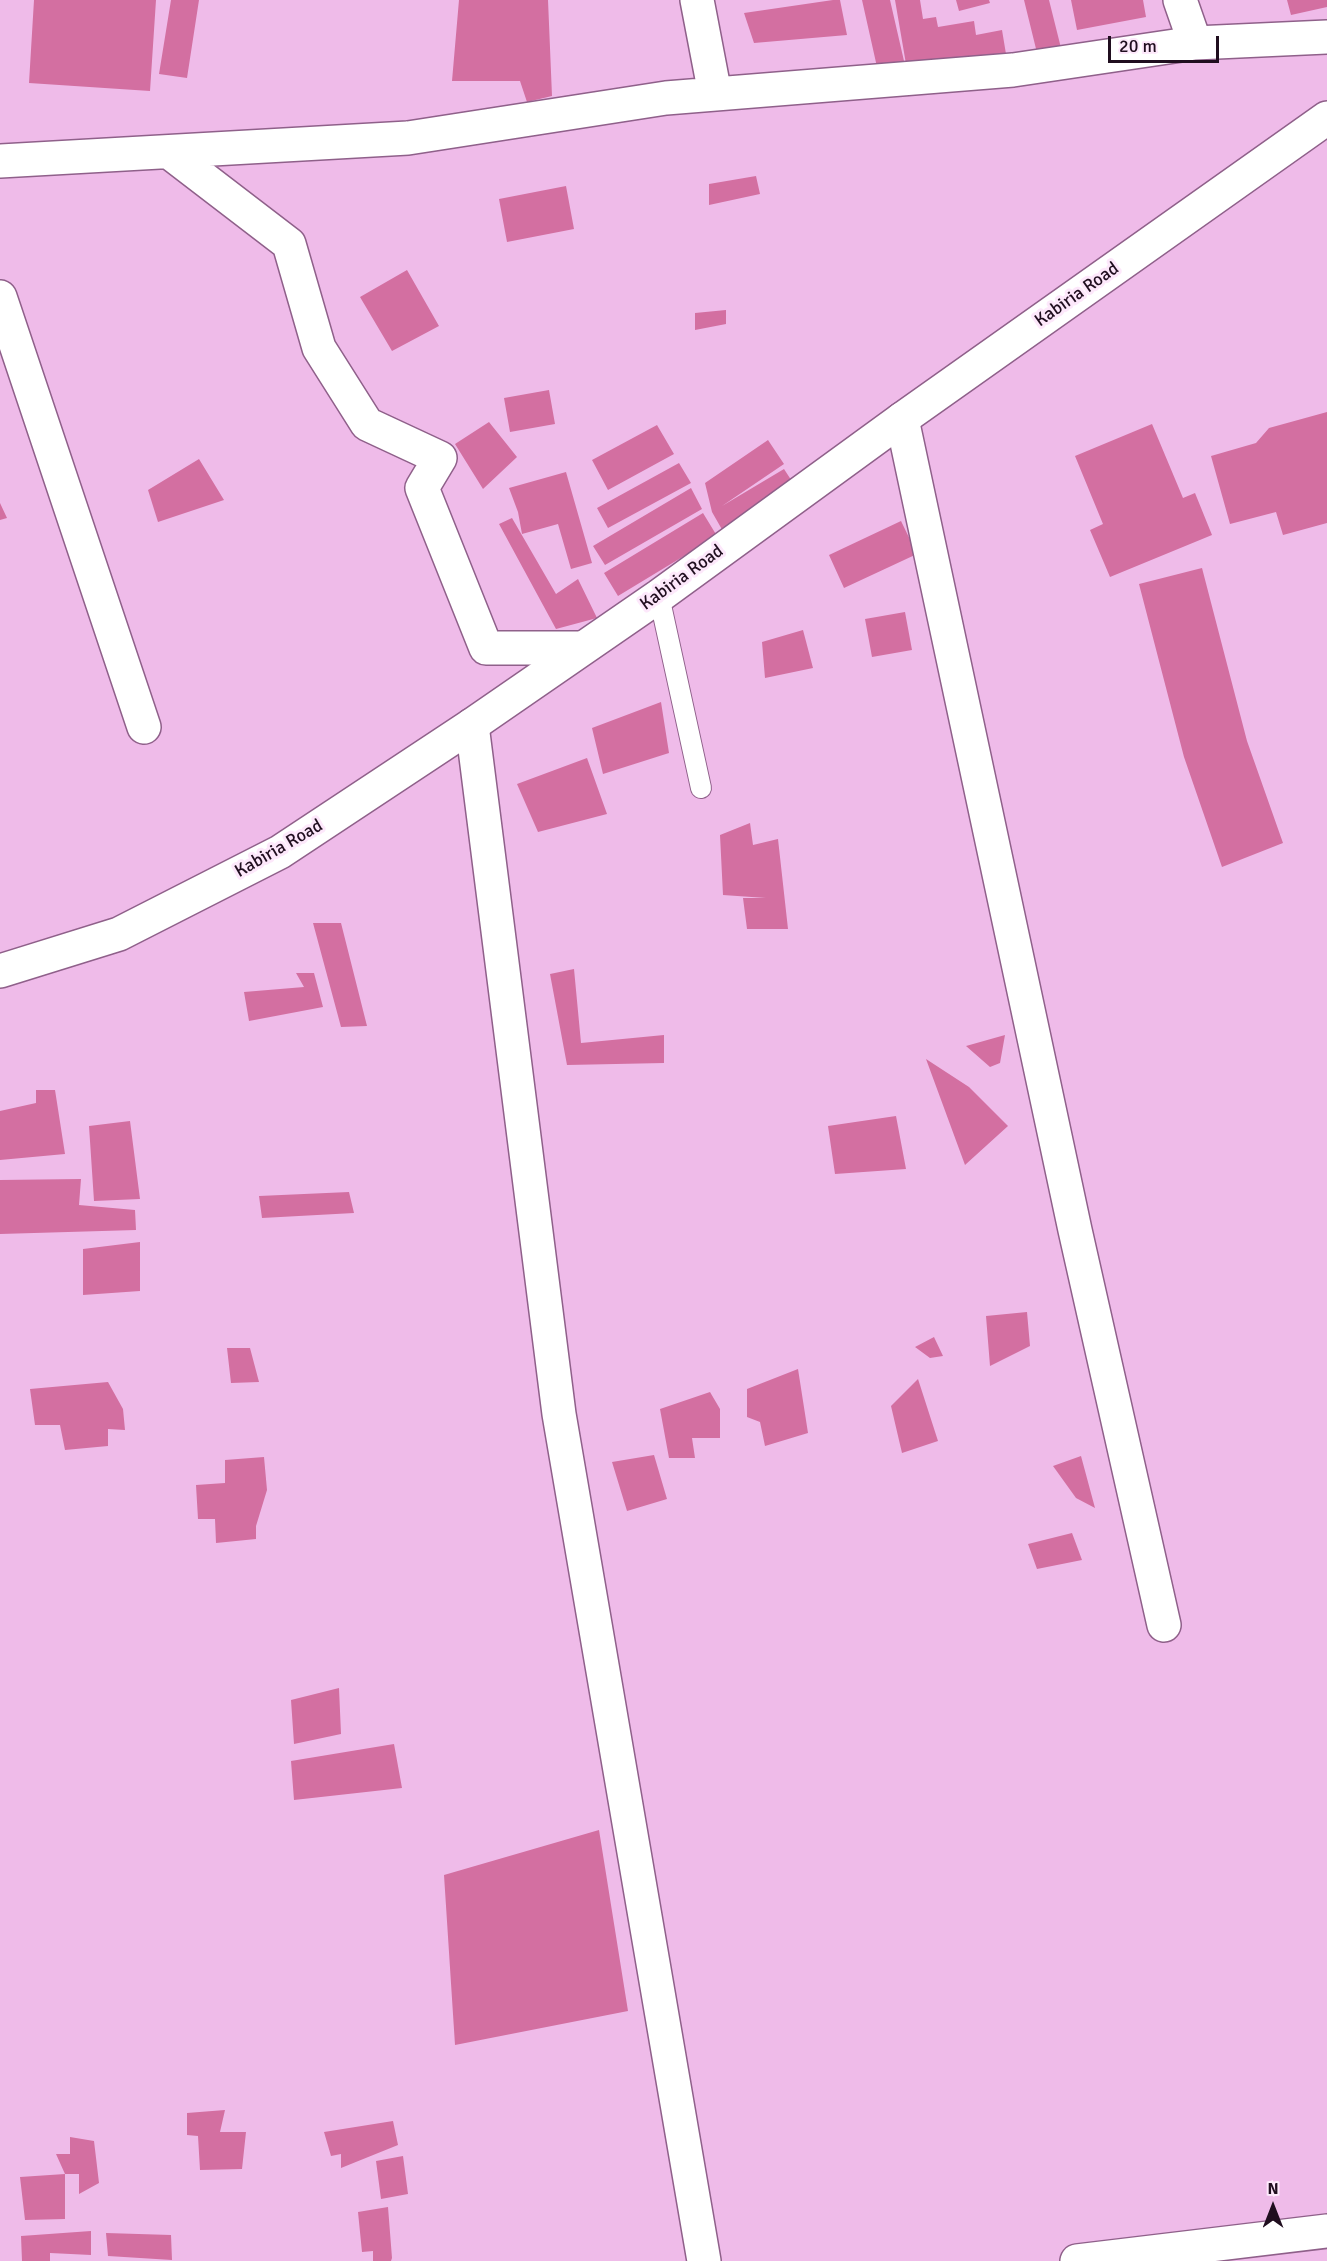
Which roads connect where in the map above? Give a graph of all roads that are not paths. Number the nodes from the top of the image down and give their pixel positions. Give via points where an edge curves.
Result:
1 (697, 0) edge
2 (1180, 0) edge
3 (1327, 37) edge
4 (1195, 43) junction
5 (715, 94) junction
6 (1327, 118) edge
7 (169, 152) junction
8 (0, 161) edge
9 (0, 297) edge
10 (902, 419) junction
11 (659, 596) junction
12 (582, 648) junction
13 (472, 725) junction
14 (144, 727) dead end
15 (701, 788) dead end
16 (0, 971) edge
17 (1164, 1625) dead end
18 (1327, 2231) edge
19 (1231, 2252) edge
20 (704, 2261) edge
21 (1077, 2261) edge

1 - 5 street
2 - 4 street
3 - 4 street
4 - 5 street via 1013,70
5 - 7 street via 408,138
6 - 10 street, Kabiria Road
7 - 8 street
7 - 12 street via 289,244 320,348 367,424 440,458 422,488 486,648
9 - 14 street
10 - 11 street, Kabiria Road
10 - 17 street via 1072,1219
11 - 12 street, Kabiria Road
11 - 15 lane
12 - 13 street, Kabiria Road
13 - 16 street, Kabiria Road via 280,852 118,934
13 - 20 street via 560,1414
18 - 19 street
19 - 21 street

